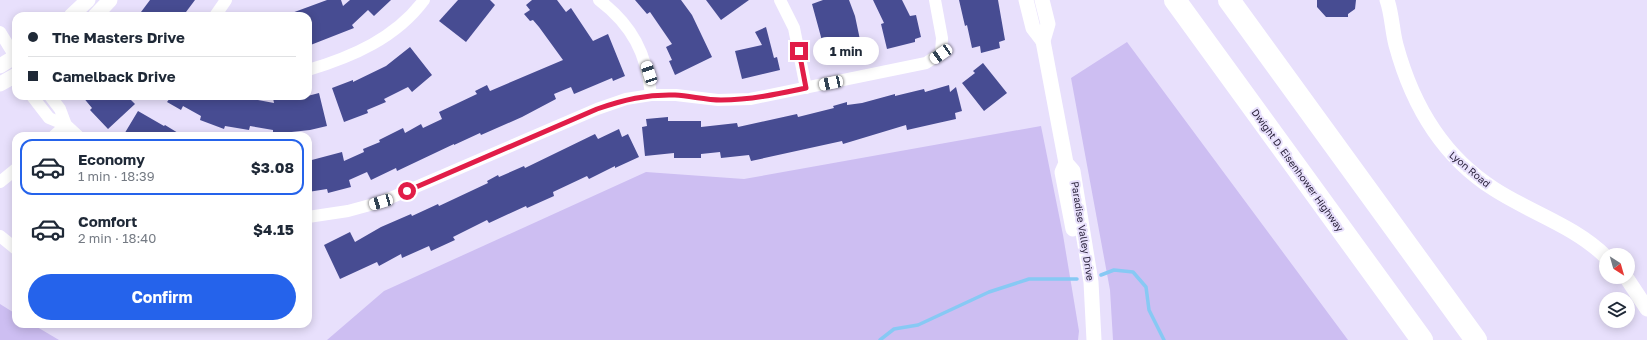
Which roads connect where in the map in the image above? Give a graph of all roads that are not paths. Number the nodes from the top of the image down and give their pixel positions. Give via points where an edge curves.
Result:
1 (88, 0) edge
2 (110, 0) edge
3 (226, 0) edge
4 (424, 0) edge
5 (599, 0) edge
6 (780, 0) edge
7 (935, 0) edge
8 (1026, 0) edge
9 (1042, 0) edge
10 (1175, 0) edge
11 (1229, 0) edge
12 (1389, 2) edge
13 (75, 12) edge
14 (99, 12) edge
15 (218, 12) edge
16 (0, 32) edge
17 (1044, 41) junction
18 (12, 51) edge
19 (12, 59) edge
20 (0, 66) edge
21 (312, 69) edge
22 (12, 76) edge
23 (0, 84) edge
24 (806, 88) junction
25 (651, 96) junction
26 (35, 100) edge
27 (53, 100) edge
28 (66, 125) junction
29 (58, 132) edge
30 (74, 132) edge
31 (12, 172) edge
32 (0, 182) edge
33 (312, 216) edge
34 (0, 236) edge
35 (12, 246) edge
36 (1599, 251) edge
37 (1631, 284) edge
38 (1647, 309) edge
39 (1094, 340) edge
40 (1422, 340) edge
41 (1476, 340) edge

1 - 13 street
2 - 14 street
3 - 15 street
4 - 21 street via 402,23 378,41 354,55
5 - 25 street via 614,11 630,30 649,73
6 - 24 street via 794,28
7 - 24 street via 942,38 941,54 926,63
8 - 17 street, Paradise Valley Drive via 1033,28
9 - 17 street, Paradise Valley Drive via 1048,24
10 - 40 highway, Dwight D. Eisenhower Highway
11 - 41 highway
12 - 36 street, Lyon Road via 1395,44 1412,93 1430,126 1448,151 1495,190 1581,237
16 - 18 street
17 - 39 street, Paradise Valley Drive via 1066,162 1074,171 1091,282
19 - 20 street
22 - 23 street
24 - 25 street via 750,99
25 - 33 street via 626,99 597,109 381,202
26 - 28 street via 49,118
27 - 28 street via 60,109
28 - 29 street
28 - 30 street
31 - 32 street
34 - 35 street
37 - 38 street

